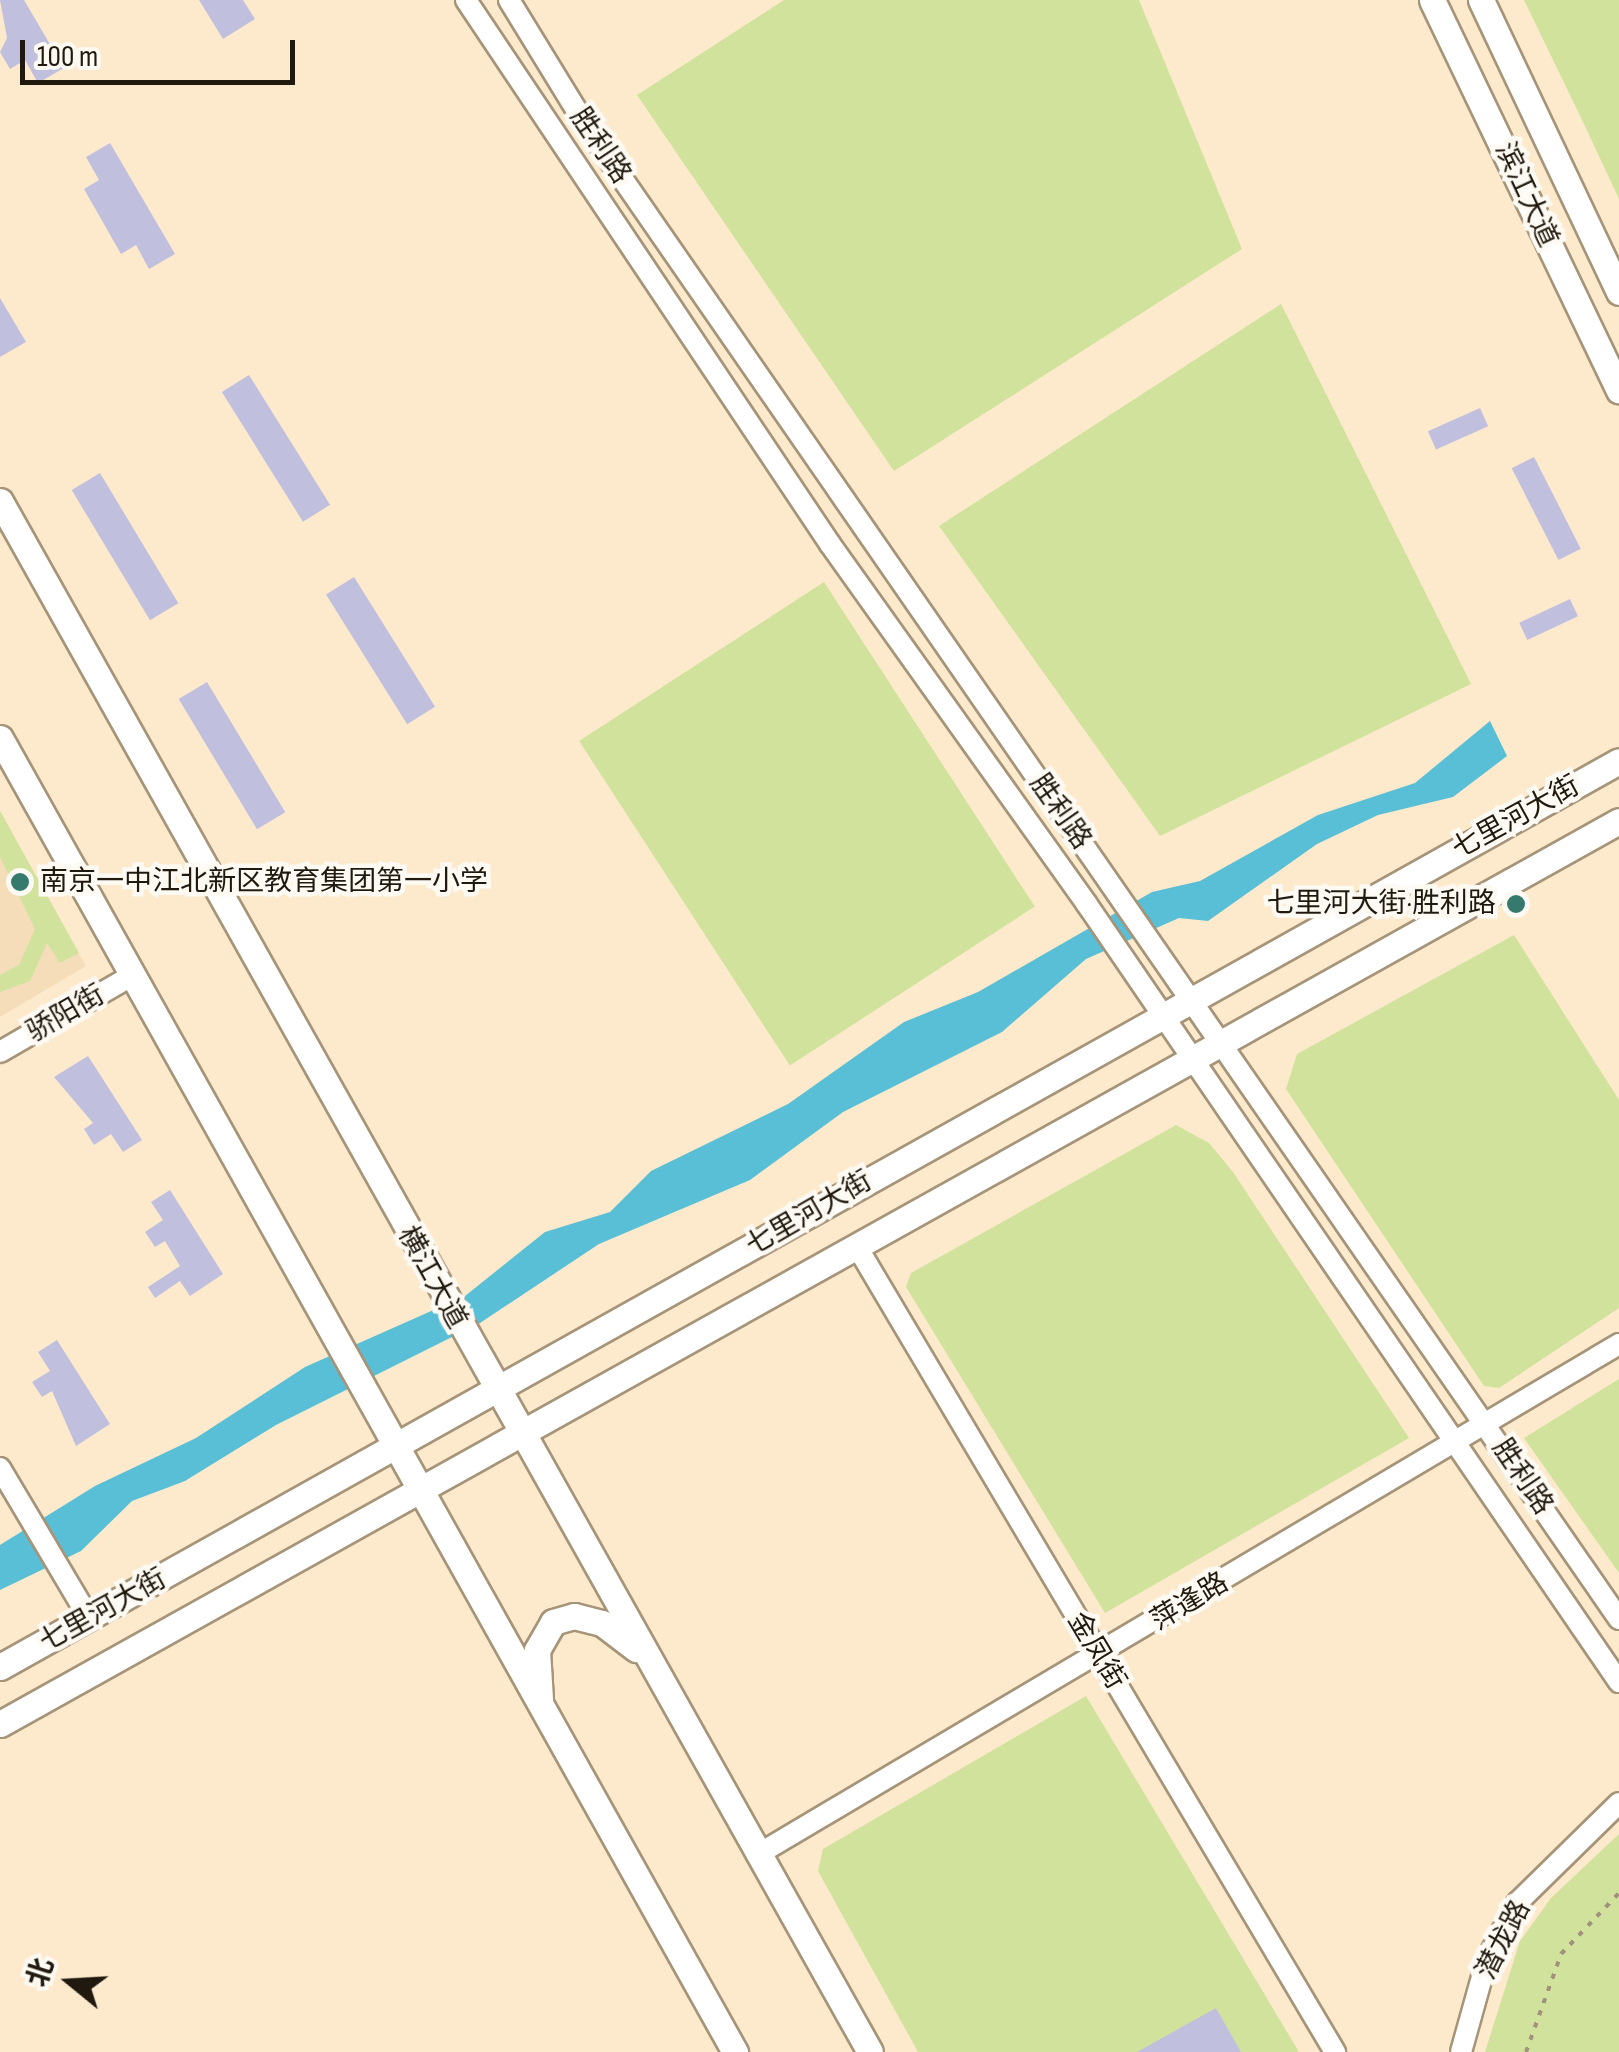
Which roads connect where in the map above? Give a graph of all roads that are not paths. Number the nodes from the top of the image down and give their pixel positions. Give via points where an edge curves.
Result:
1 (466, 0) edge
2 (509, 0) edge
3 (1432, 0) edge
4 (1481, 0) edge
5 (1619, 292) edge
6 (1619, 391) edge
7 (0, 501) edge
8 (0, 738) edge
9 (1619, 761) edge
10 (1619, 821) edge
11 (133, 975) junction
12 (1189, 1001) junction
13 (1163, 1016) junction
14 (1217, 1044) junction
15 (0, 1052) edge
16 (1190, 1061) junction
17 (1314, 1176) junction
18 (1286, 1195) junction
19 (859, 1250) junction
20 (1619, 1344) edge
21 (496, 1394) junction
22 (1485, 1422) junction
23 (521, 1437) junction
24 (1455, 1441) junction
25 (396, 1448) junction
26 (0, 1468) edge
27 (420, 1496) junction
28 (1604, 1598) junction
29 (89, 1618) junction
30 (1576, 1618) junction
31 (1619, 1619) edge
32 (644, 1655) junction
33 (1100, 1657) junction
34 (0, 1668) edge
35 (1619, 1682) edge
36 (541, 1709) junction
37 (0, 1724) edge
38 (1619, 1803) edge
39 (758, 1856) junction
40 (735, 2052) edge
41 (870, 2052) edge
42 (1335, 2052) edge
43 (1461, 2052) edge

1 - 13 street, 胜利路 via 830,544
2 - 12 street, 胜利路 via 588,129
3 - 6 main road, 滨江大道
4 - 5 main road, 滨江大道
7 - 21 main road, 横江大道
8 - 11 main road
9 - 12 main road, 七里河大街
10 - 14 main road, 七里河大街
11 - 15 street, 骄阳街
11 - 25 main road
12 - 13 main road, 七里河大街
12 - 14 street, 胜利路
13 - 16 street, 胜利路
13 - 21 main road, 七里河大街
14 - 16 main road, 七里河大街
14 - 17 street, 胜利路
16 - 18 street, 胜利路
16 - 19 main road, 七里河大街
17 - 18 street via 1294,1175
17 - 22 street, 胜利路
18 - 24 street, 胜利路
19 - 23 main road, 七里河大街
19 - 33 street, 金凤街
20 - 22 street, 萍逢路
21 - 23 main road, 横江大道
21 - 25 main road, 七里河大街
22 - 24 street, 萍逢路
22 - 28 street, 胜利路
23 - 27 main road, 七里河大街
23 - 32 main road, 横江大道
24 - 30 street, 胜利路
24 - 33 street, 萍逢路
25 - 27 main road
25 - 29 main road, 七里河大街
26 - 29 street
27 - 36 main road
27 - 37 main road, 七里河大街
28 - 30 street via 1599,1620
28 - 31 street, 胜利路
29 - 34 main road, 七里河大街
30 - 35 street, 胜利路
32 - 36 main road via 602,1623 574,1616 553,1622 536,1650
32 - 39 main road, 横江大道
33 - 39 street, 萍逢路
33 - 42 street, 金凤街
36 - 40 main road
38 - 43 street, 潜龙路 via 1518,1903 1487,1959
39 - 41 main road, 横江大道

